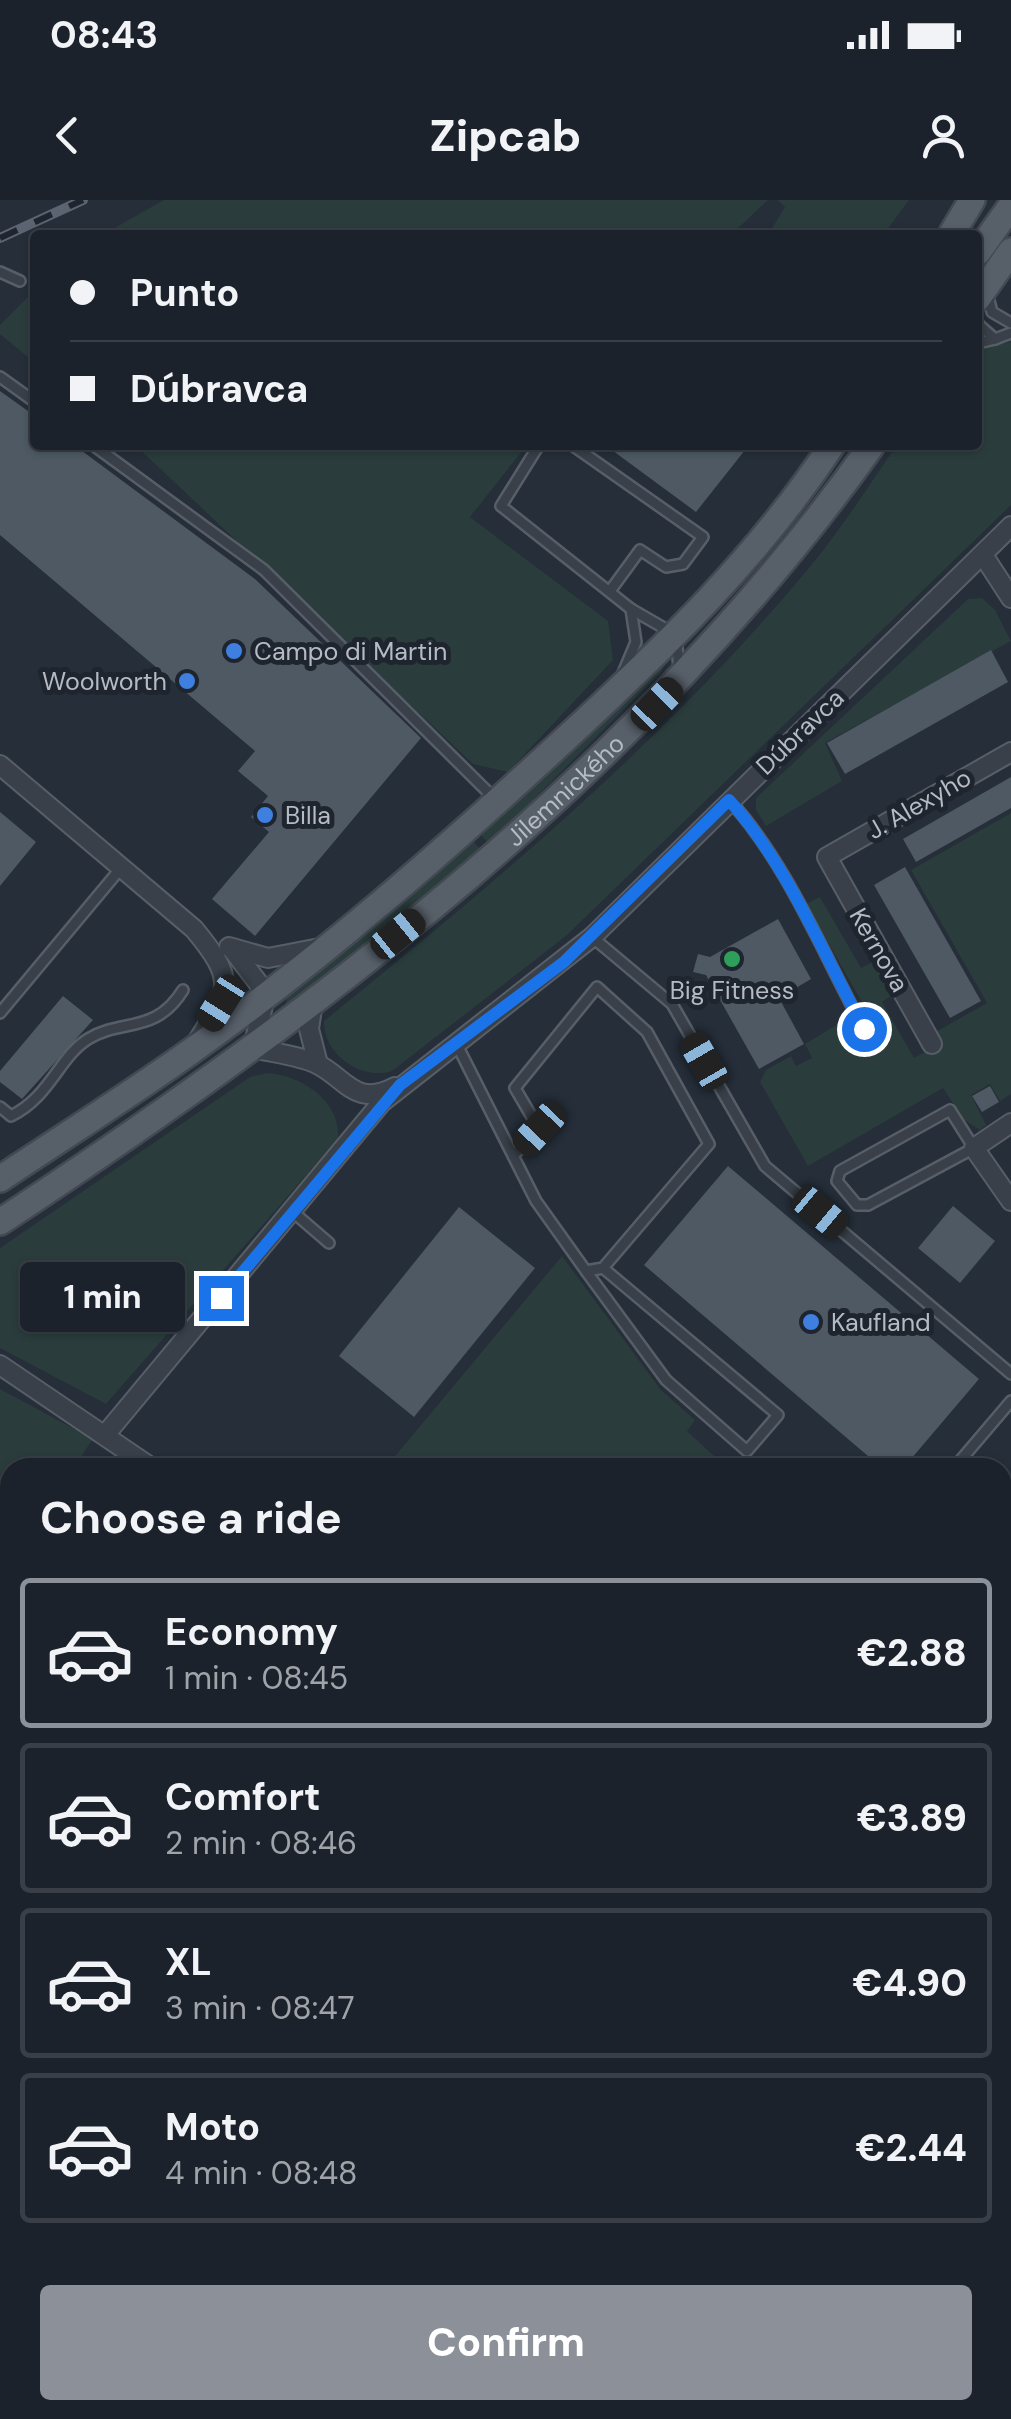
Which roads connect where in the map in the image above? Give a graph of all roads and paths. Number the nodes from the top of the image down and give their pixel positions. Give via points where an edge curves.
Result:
1 (972, 200) edge
2 (1011, 206) edge
3 (954, 230) edge
4 (982, 246) edge
5 (1011, 251) edge
6 (0, 272) edge
7 (20, 281) dead end
8 (982, 291) edge
9 (982, 294) edge
10 (1011, 324) edge
11 (982, 328) edge
12 (1011, 333) edge
13 (995, 339) junction
14 (982, 342) edge
15 (0, 376) edge
16 (30, 398) edge
17 (100, 450) edge
18 (536, 450) edge
19 (579, 450) edge
20 (828, 450) edge
21 (868, 450) edge
22 (1011, 526) edge
23 (983, 555) junction
24 (610, 592) junction
25 (1011, 598) edge
26 (631, 609) junction
27 (676, 635) junction
28 (678, 682) junction
29 (614, 693) junction
30 (1011, 752) edge
31 (0, 765) edge
32 (729, 800) junction
33 (497, 802) junction
34 (826, 857) joint
35 (121, 868) junction
36 (194, 929) junction
37 (592, 937) junction
38 (326, 947) junction
39 (232, 949) junction
40 (183, 990) dead end
41 (266, 993) junction
42 (314, 1002) junction
43 (0, 1013) edge
44 (864, 1029) dead end
45 (455, 1043) junction
46 (932, 1044) dead end
47 (253, 1048) junction
48 (190, 1052) junction
49 (318, 1064) junction
50 (400, 1085) junction
51 (0, 1108) edge
52 (1011, 1124) edge
53 (974, 1148) junction
54 (512, 1156) junction
55 (0, 1178) edge
56 (1011, 1201) edge
57 (293, 1212) junction
58 (0, 1222) edge
59 (329, 1242) dead end
60 (603, 1268) junction
61 (586, 1271) junction
62 (0, 1365) edge
63 (1011, 1374) edge
64 (1011, 1401) edge
65 (105, 1434) junction
66 (138, 1458) edge
67 (963, 1458) edge

1 - 3 main road
2 - 4 main road
5 - 8 main road
6 - 7 lane
9 - 10 lane via 992,312
11 - 13 lane
12 - 13 lane
13 - 14 lane
15 - 16 lane
17 - 33 lane via 264,570
18 - 24 lane via 501,506
19 - 24 lane via 703,537 683,564 666,567 640,550
20 - 27 main road, Jilemnického via 766,539
21 - 28 main road, Jilemnického via 789,557
22 - 23 street, Dúbravca
23 - 25 street
23 - 32 street, Dúbravca
24 - 26 lane
26 - 27 lane
26 - 29 lane via 636,642
27 - 28 lane
27 - 29 main road, Jilemnického
28 - 42 main road, Jilemnického via 551,804
29 - 33 main road, Jilemnického
30 - 34 street, J. Alexyho
31 - 35 street, Jilemnického
32 - 37 street, Dúbravca
32 - 44 lane via 748,821
33 - 38 main road, Jilemnického
34 - 46 street, Kernova
35 - 36 street, Jilemnického
35 - 43 lane
36 - 39 street, Jilemnického
36 - 48 street, Jilemnického via 224,976 221,1003
37 - 45 street, Dúbravca
37 - 63 lane via 672,1004 765,1166
38 - 39 street, Jilemnického via 268,958
38 - 41 main road, Jilemnického
39 - 41 street, Jilemnického
40 - 51 lane via 144,1024 88,1039 32,1106 11,1116
41 - 47 street
41 - 48 main road, Jilemnického
42 - 47 main road, Jilemnického
42 - 49 street via 309,1029
45 - 50 street, Dúbravca
45 - 54 lane
47 - 49 street
47 - 58 main road, Jilemnického
48 - 55 main road, Jilemnického
49 - 50 street via 370,1095
50 - 57 street, Dúbravca
52 - 53 street
53 - 53 lane via 950,1110 840,1172 837,1181 857,1205 868,1205
53 - 56 street
54 - 60 lane via 539,1129 515,1088 597,988 647,1032 710,1144
54 - 61 lane
57 - 59 lane
57 - 65 street, Dúbravca
60 - 61 lane
60 - 61 lane via 778,1415 747,1452 666,1380
62 - 65 street
64 - 67 lane
65 - 66 street

